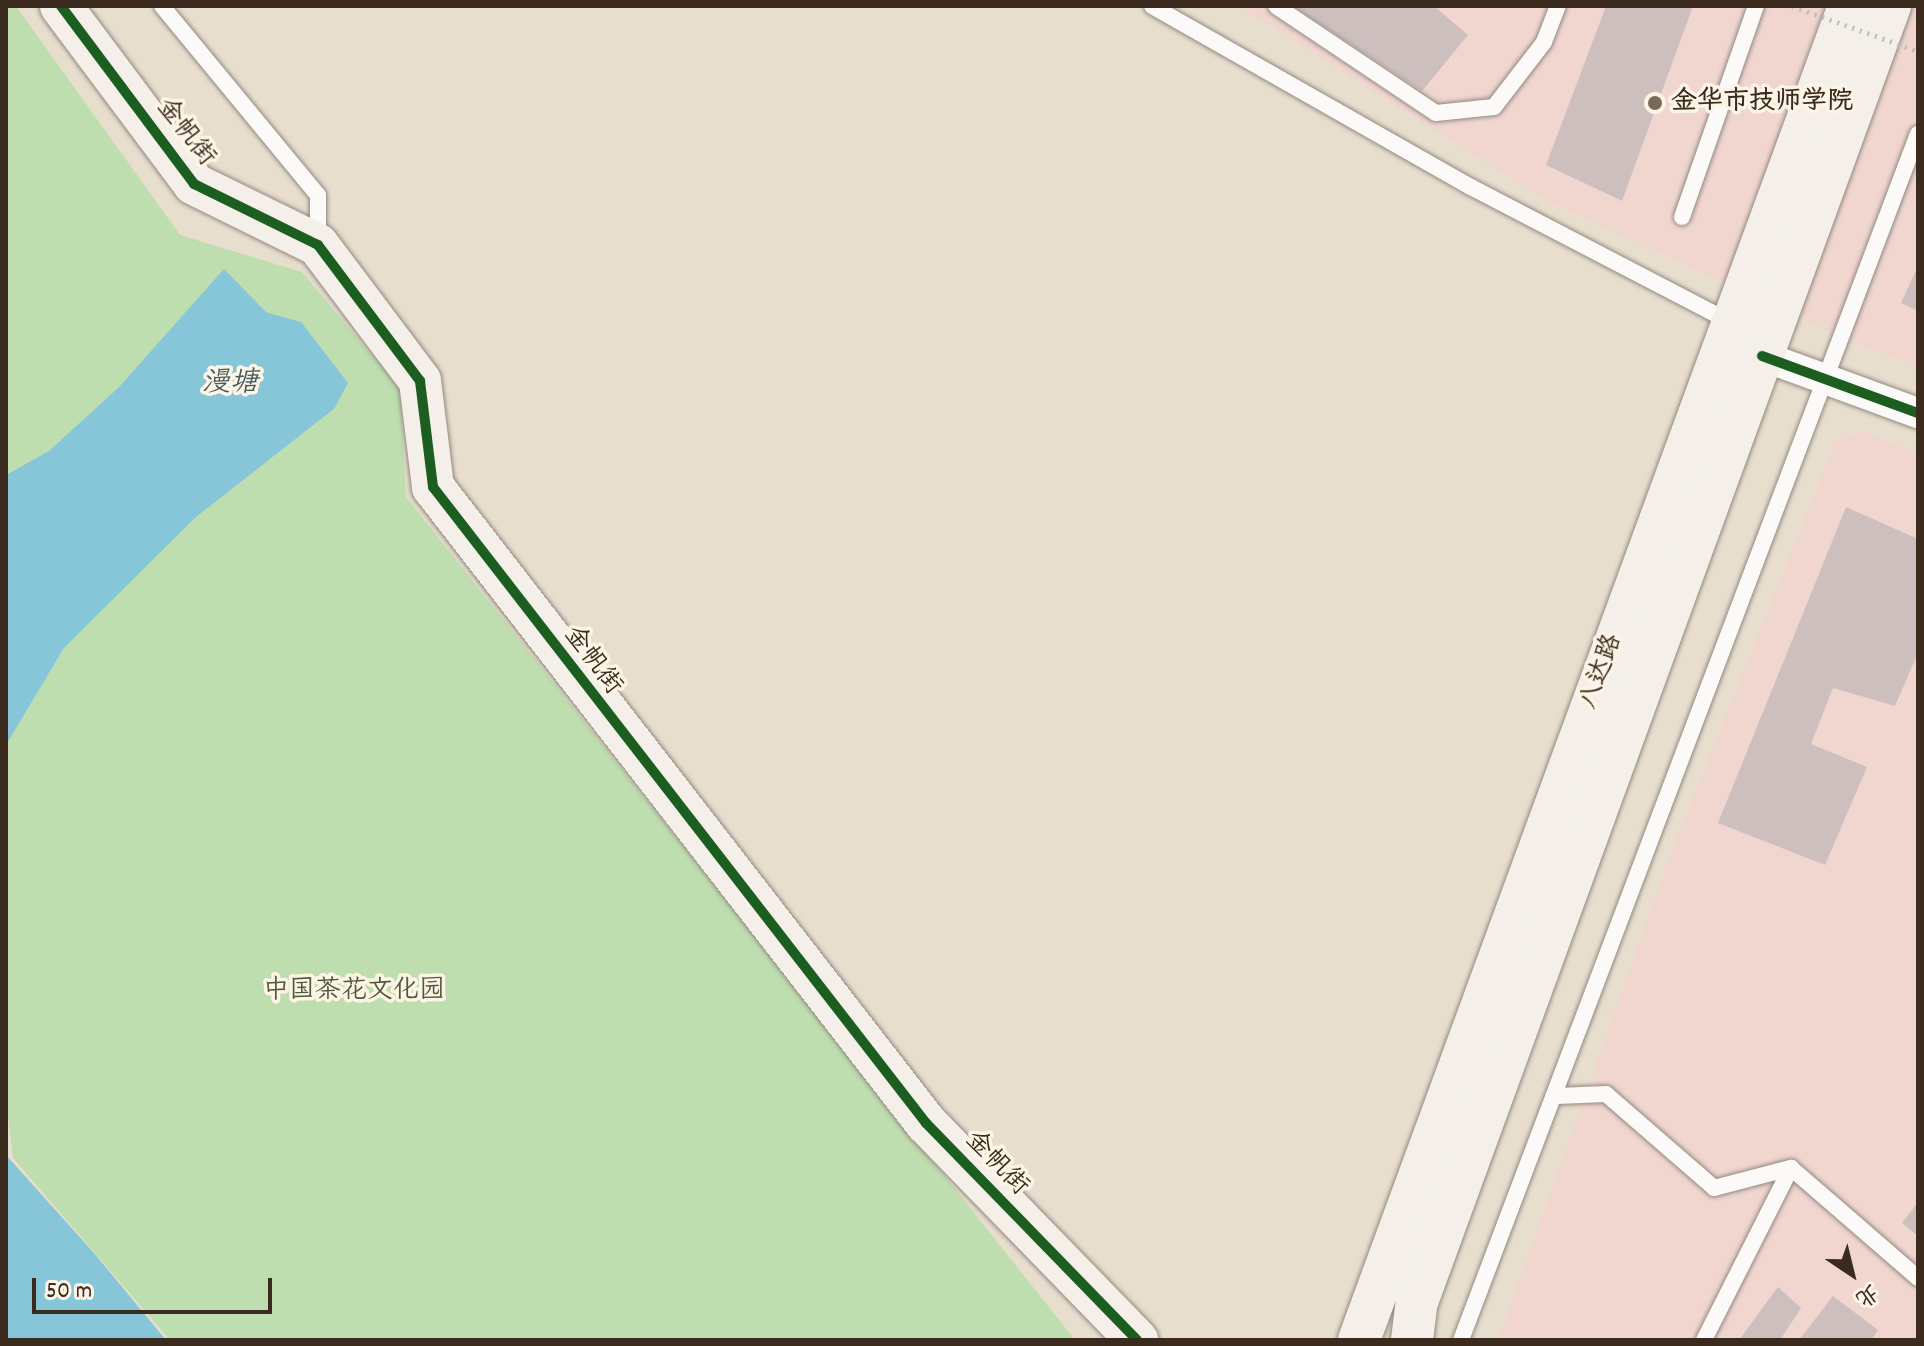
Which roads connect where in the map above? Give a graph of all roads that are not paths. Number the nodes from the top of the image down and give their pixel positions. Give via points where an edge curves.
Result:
1 (61, 6) edge
2 (162, 6) edge
3 (1152, 6) edge
4 (1276, 6) edge
5 (1558, 6) edge
6 (1756, 6) edge
7 (1849, 6) edge
8 (1890, 6) edge
9 (1918, 134) edge
10 (1682, 217) dead end
11 (318, 245) junction
12 (1732, 323) junction
13 (1762, 356) junction
14 (1826, 380) junction
15 (1918, 413) edge
16 (1557, 1096) junction
17 (1791, 1168) junction
18 (1918, 1278) edge
19 (1137, 1340) edge
20 (1359, 1340) edge
21 (1412, 1340) edge
22 (1461, 1340) edge
23 (1704, 1340) edge

1 - 11 main road, 金帆街 via 194,184
2 - 11 lane via 318,195
3 - 12 lane via 1471,187
4 - 5 lane via 1436,113 1494,107 1544,42
6 - 10 lane
7 - 12 main road, 八达路
8 - 13 main road
9 - 14 lane
11 - 19 main road, 金帆街 via 420,381 433,487 452,513 926,1123
12 - 20 main road, 八达路
13 - 14 street
13 - 21 main road via 1417,1302
14 - 15 street
14 - 16 lane
16 - 17 lane via 1606,1094 1714,1188
16 - 22 lane
17 - 18 lane
17 - 23 lane

